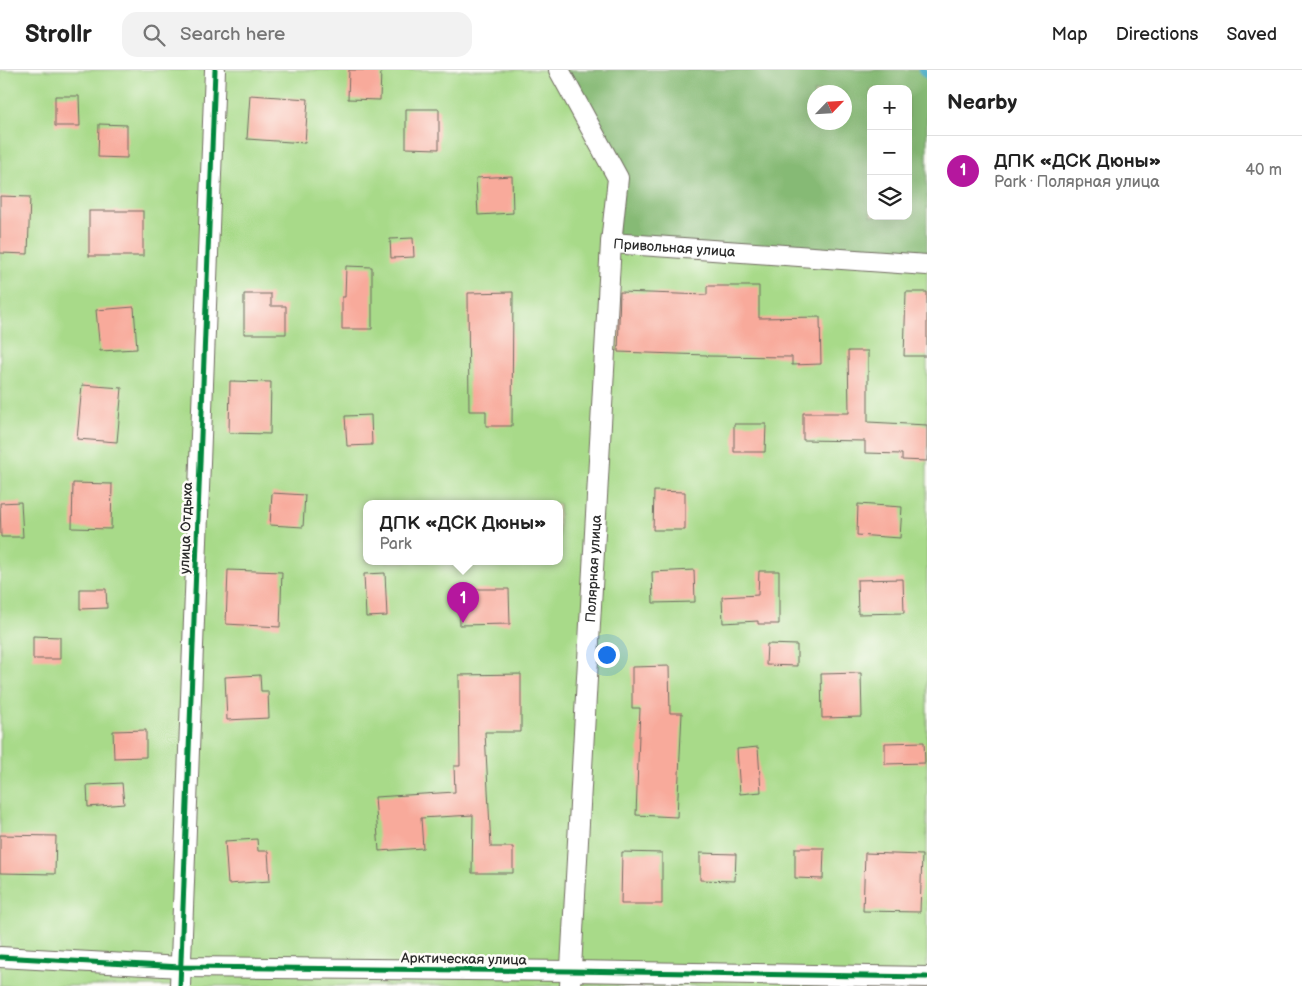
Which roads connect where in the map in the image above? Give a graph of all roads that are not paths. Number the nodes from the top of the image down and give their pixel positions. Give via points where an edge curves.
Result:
1 (215, 70) edge
2 (559, 70) edge
3 (612, 243) junction
4 (927, 265) edge
5 (0, 957) edge
6 (181, 976) edge
7 (927, 977) edge
8 (570, 978) edge

1 - 6 street, улица Отдыха
2 - 3 street, Привольная улица via 618,178
3 - 4 street, Привольная улица
3 - 8 street, Полярная улица
5 - 6 street, Арктическая улица
6 - 8 street, Арктическая улица
7 - 8 street, Арктическая улица

